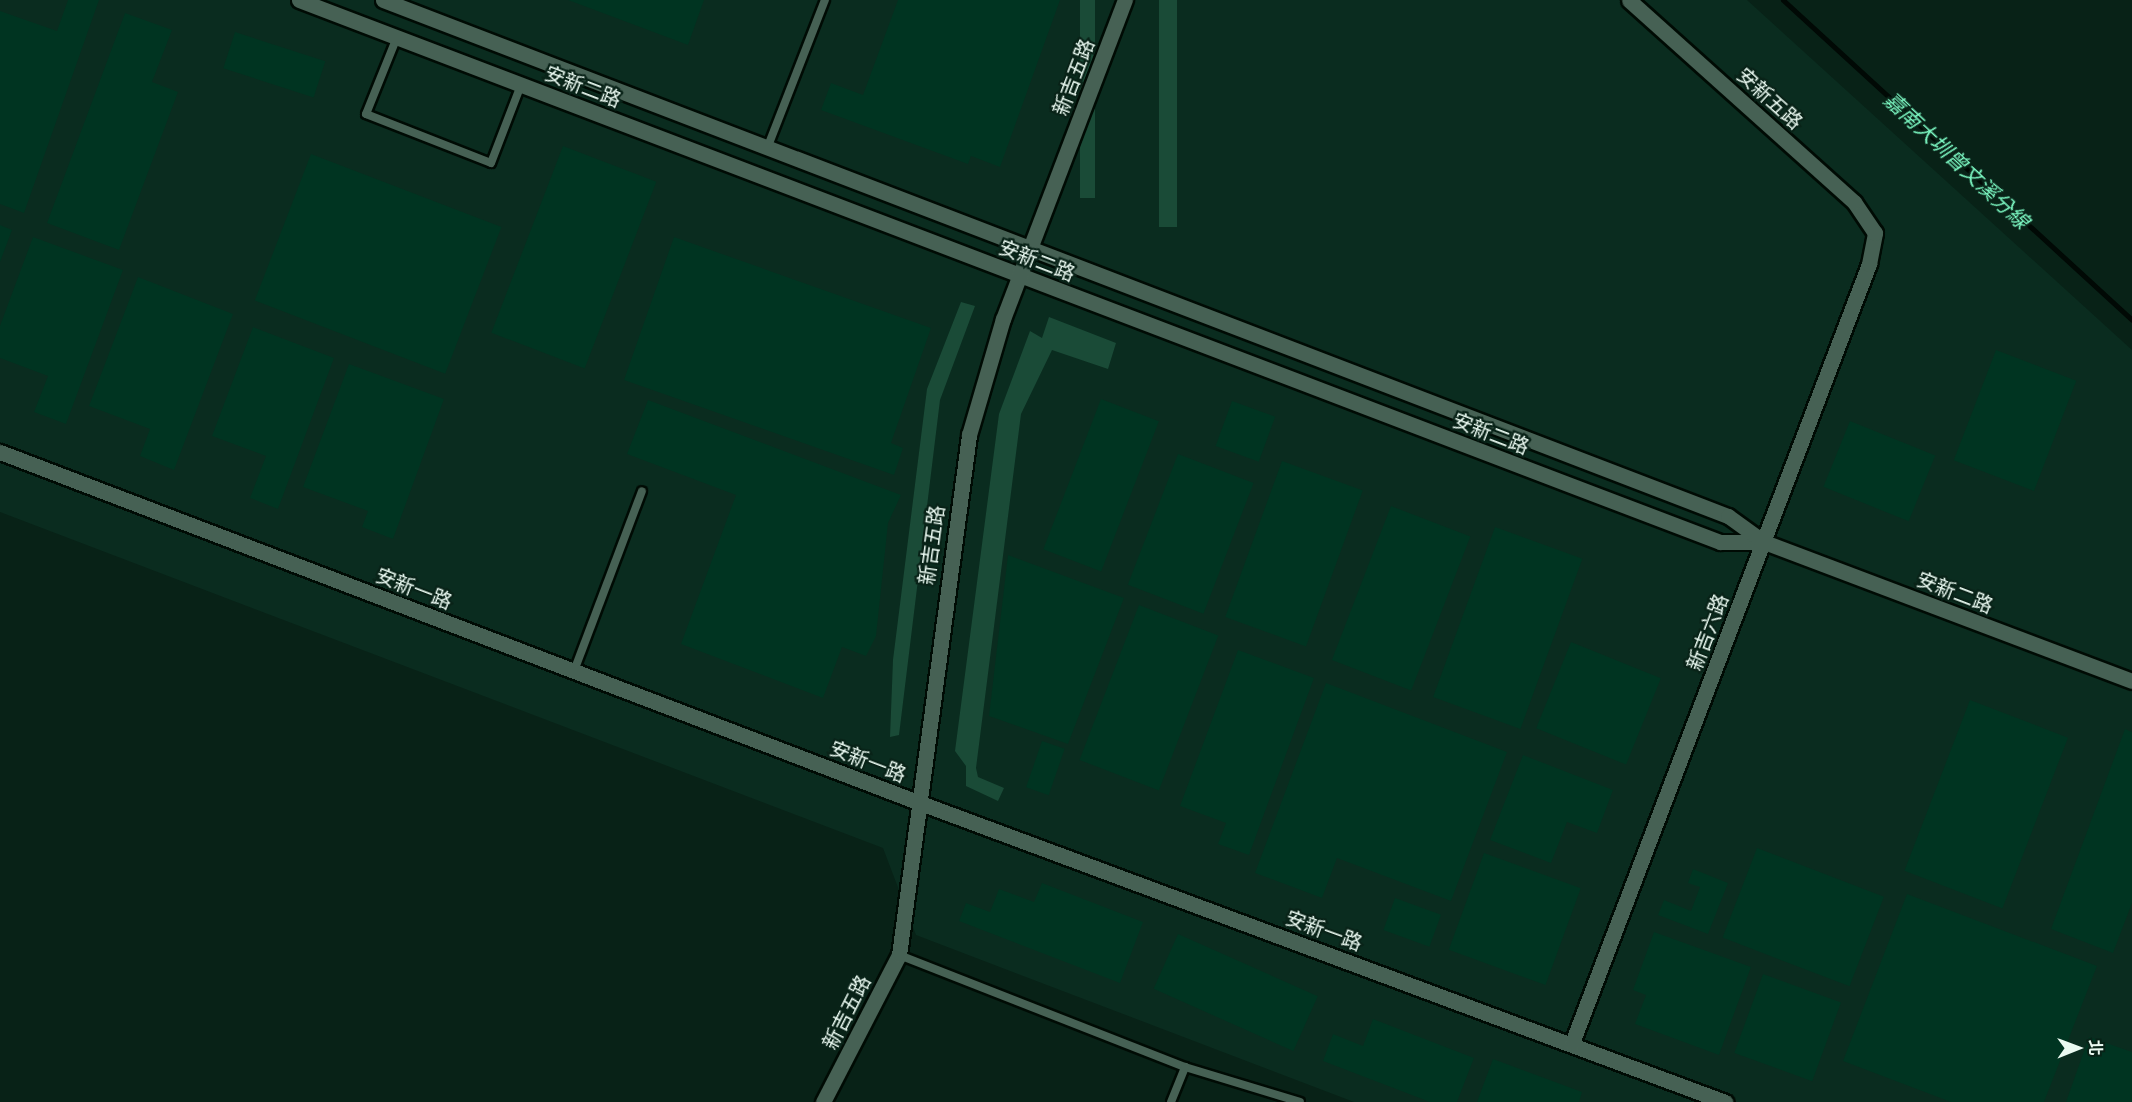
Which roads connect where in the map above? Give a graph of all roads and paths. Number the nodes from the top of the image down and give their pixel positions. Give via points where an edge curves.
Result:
1 (299, 0) edge
2 (383, 0) edge
3 (825, 0) edge
4 (1125, 0) edge
5 (1629, 0) edge
6 (397, 37) junction
7 (521, 85) junction
8 (768, 146) junction
9 (1875, 233) joint
10 (1031, 249) junction
11 (1020, 276) junction
12 (0, 452) edge
13 (642, 491) dead end
14 (1764, 542) junction
15 (574, 671) junction
16 (2132, 681) edge
17 (923, 804) junction
18 (899, 956) junction
19 (1572, 1043) junction
20 (1185, 1066) junction
21 (823, 1102) edge
22 (1171, 1102) edge
23 (1300, 1102) edge
24 (1725, 1102) edge

1 - 6 street, 安新二路
2 - 8 street, 安新二路
3 - 8 lane
4 - 10 street, 新吉五路
5 - 9 street, 安新五路 via 1854,202
6 - 7 street, 安新二路
6 - 7 lane via 366,114 491,164
7 - 11 street, 安新二路
8 - 10 street, 安新二路
9 - 14 street, 新吉六路 via 1869,264
10 - 11 street, 新吉五路
10 - 14 street, 安新二路 via 1728,516
11 - 14 street, 安新二路 via 1720,543
11 - 17 street, 新吉五路 via 969,435 940,629
12 - 15 street, 安新一路
13 - 15 lane
14 - 16 street, 安新二路
14 - 19 street, 新吉六路
15 - 17 street, 安新一路
17 - 18 street, 新吉五路
17 - 19 street, 安新一路
18 - 20 lane
18 - 21 street, 新吉五路
19 - 24 street, 安新一路
20 - 22 lane
20 - 23 lane

